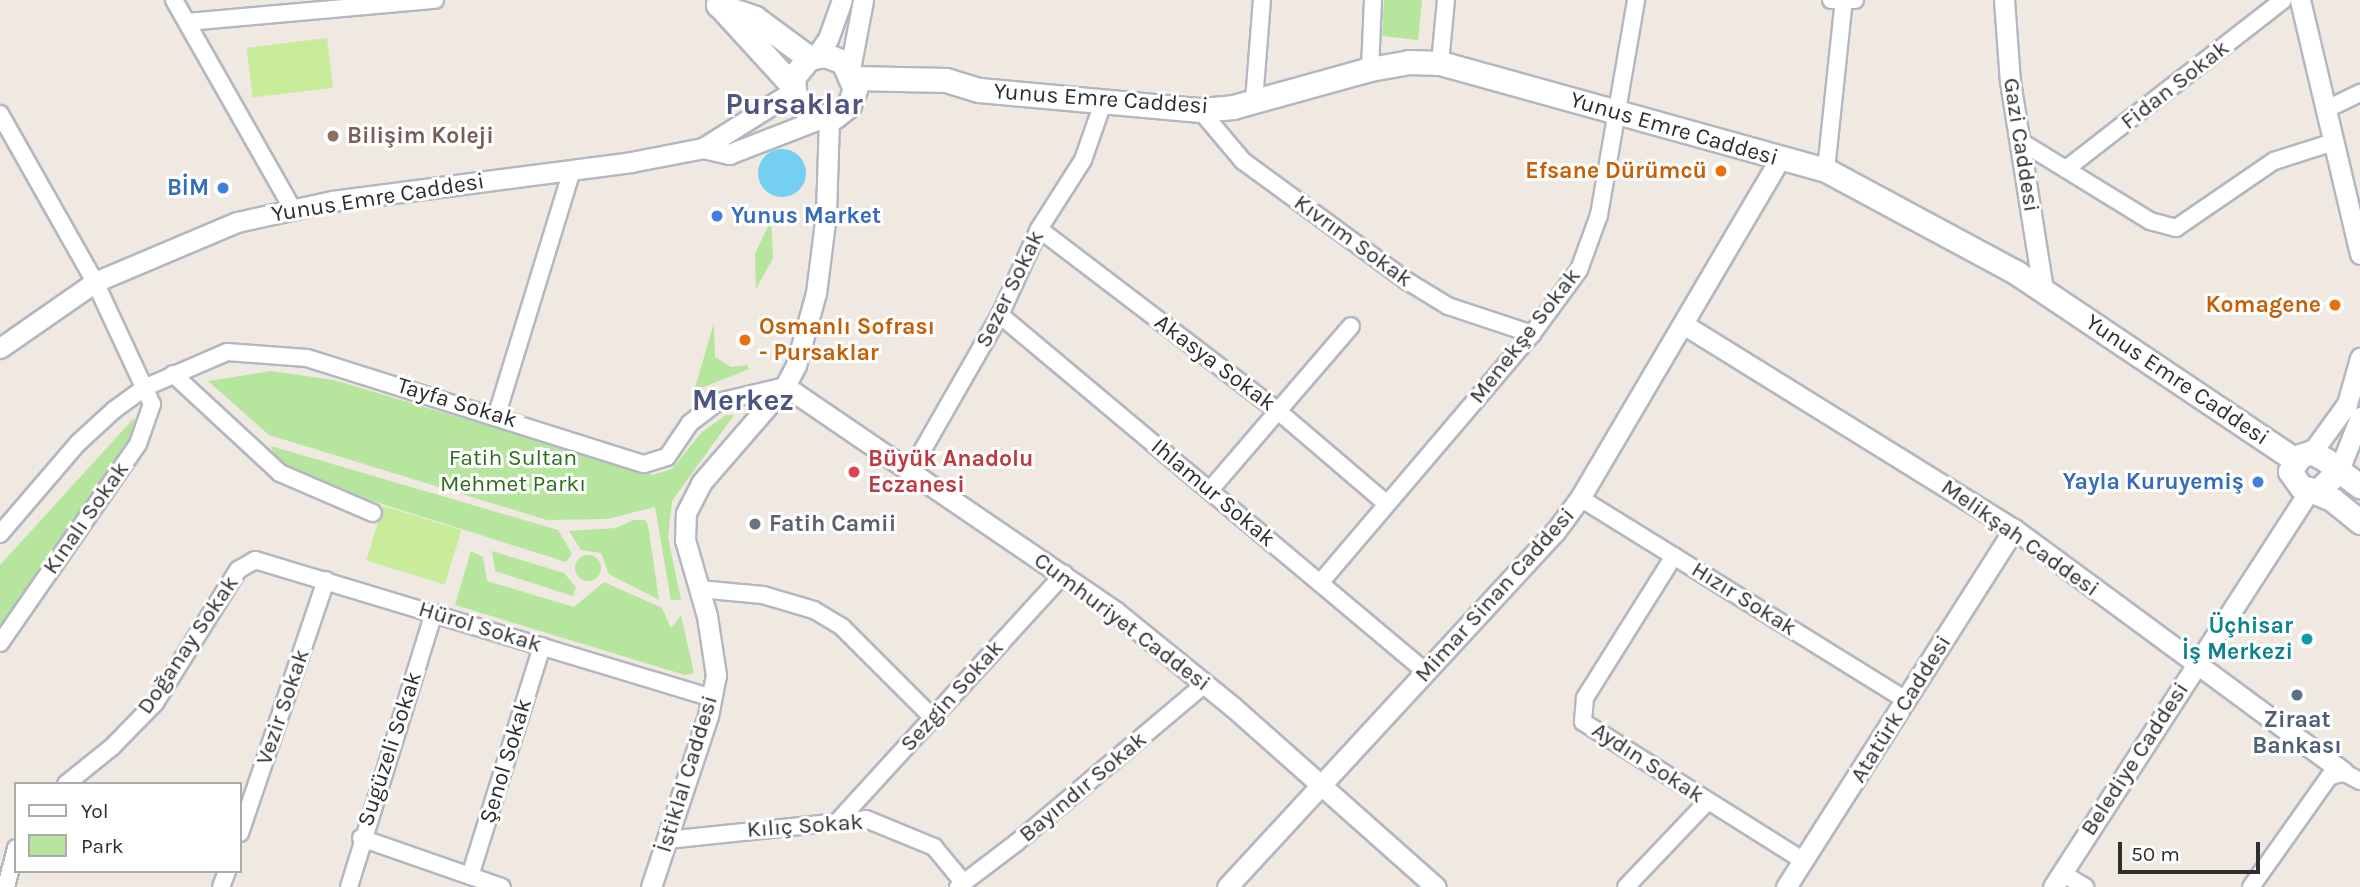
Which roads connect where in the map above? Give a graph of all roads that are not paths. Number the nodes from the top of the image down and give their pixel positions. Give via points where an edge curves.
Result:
1 (174, 0) edge
2 (435, 0) edge
3 (842, 0) edge
4 (863, 0) edge
5 (1262, 0) edge
6 (1373, 0) edge
7 (1446, 0) edge
8 (1636, 0) edge
9 (1844, 0) edge
10 (2004, 0) edge
11 (2283, 0) edge
12 (2300, 0) edge
13 (718, 2) edge
14 (187, 22) junction
15 (812, 57) junction
16 (1440, 64) junction
17 (1370, 69) junction
18 (852, 83) junction
19 (792, 88) junction
20 (2360, 93) edge
21 (1254, 101) junction
22 (1103, 103) junction
23 (1200, 110) junction
24 (2325, 110) junction
25 (1620, 113) junction
26 (0, 114) edge
27 (825, 118) junction
28 (2020, 141) junction
29 (2334, 142) junction
30 (703, 148) junction
31 (1780, 159) junction
32 (2066, 169) junction
33 (572, 170) junction
34 (1826, 170) junction
35 (292, 208) junction
36 (1039, 229) junction
37 (2360, 254) edge
38 (95, 282) junction
39 (2043, 289) junction
40 (1000, 315) junction
41 (1683, 324) junction
42 (1351, 326) dead end
43 (1532, 334) junction
44 (0, 348) edge
45 (2360, 358) edge
46 (173, 374) junction
47 (785, 386) junction
48 (146, 387) junction
49 (1278, 411) junction
50 (497, 414) junction
51 (2360, 417) edge
52 (2304, 456) junction
53 (2339, 470) junction
54 (910, 472) junction
55 (2360, 486) edge
56 (1210, 490) junction
57 (2310, 490) junction
58 (1580, 498) junction
59 (1387, 504) junction
60 (373, 513) dead end
61 (2360, 522) edge
62 (2014, 529) junction
63 (0, 534) edge
64 (1674, 556) junction
65 (246, 562) joint
66 (1064, 574) junction
67 (326, 580) junction
68 (1320, 583) junction
69 (699, 589) junction
70 (434, 613) junction
71 (0, 643) edge
72 (542, 646) junction
73 (2196, 664) junction
74 (1426, 672) junction
75 (1205, 684) junction
76 (712, 698) junction
77 (1907, 701) junction
78 (933, 718) junction
79 (2351, 776) edge
80 (68, 782) edge
81 (1323, 787) junction
82 (1707, 802) junction
83 (841, 818) junction
84 (242, 827) edge
85 (361, 838) junction
86 (667, 840) junction
87 (14, 856) edge
88 (1804, 861) junction
89 (470, 876) junction
90 (2058, 880) edge
91 (961, 885) edge
92 (6, 887) edge
93 (349, 887) edge
94 (502, 887) edge
95 (651, 887) edge
96 (1227, 887) edge
97 (1436, 887) edge
98 (1626, 887) edge
99 (1786, 887) edge
100 (2085, 887) edge
101 (2251, 887) edge

1 - 14 street
2 - 14 street
3 - 15 street via 828,38
4 - 18 street
5 - 21 street
6 - 17 street
7 - 16 street
8 - 25 street, Menekşe Sokak
9 - 34 street
10 - 28 street, Gazi Caddesi
11 - 32 street, Fidan Sokak
12 - 24 street
13 - 15 main road via 755,18
13 - 19 main road
14 - 35 street
15 - 18 main road via 835,57
15 - 19 main road via 795,71
16 - 17 main road, Yunus Emre Caddesi via 1408,62
16 - 25 main road, Yunus Emre Caddesi
17 - 21 main road, Yunus Emre Caddesi
18 - 22 main road, Yunus Emre Caddesi via 877,92 947,95 979,90
18 - 27 main road
19 - 27 main road via 799,108
19 - 30 street
20 - 24 street
21 - 23 main road, Yunus Emre Caddesi
22 - 23 main road, Yunus Emre Caddesi
22 - 36 street, Sezer Sokak via 1083,160
23 - 43 street, Kıvrım Sokak via 1243,161 1407,281 1448,306
24 - 29 street
25 - 31 main road, Yunus Emre Caddesi
25 - 43 street, Menekşe Sokak via 1586,256
26 - 38 street
27 - 30 street via 729,153
27 - 47 street, İstiklal Caddesi via 826,214 816,293 808,331
28 - 32 street
28 - 39 street, Gazi Caddesi
29 - 32 street via 2274,161 2176,228 2150,221
29 - 37 street
30 - 33 street, Yunus Emre Caddesi
31 - 34 main road, Yunus Emre Caddesi
31 - 41 street, Mimar Sinan Caddesi
33 - 35 street, Yunus Emre Caddesi
33 - 50 street
34 - 39 main road, Yunus Emre Caddesi
35 - 38 street, Yunus Emre Caddesi via 203,235
36 - 40 street, Sezer Sokak
36 - 49 street, Akasya Sokak
38 - 44 street, Yunus Emre Caddesi
38 - 48 street
39 - 52 main road, Yunus Emre Caddesi
40 - 54 street, Sezer Sokak
40 - 56 street, Ihlamur Sokak
41 - 58 street, Mimar Sinan Caddesi
41 - 62 street, Melikşah Caddesi
42 - 49 street
43 - 59 street, Menekşe Sokak
45 - 52 street via 2347,404
46 - 48 street, Tayfa Sokak
46 - 50 street, Tayfa Sokak via 227,352 277,353
46 - 60 street via 280,473
47 - 50 street, Tayfa Sokak via 718,402 690,423 667,457 651,464
47 - 54 street, Cumhuriyet Caddesi
47 - 69 street, İstiklal Caddesi via 688,504 685,540
48 - 63 street, Tayfa Sokak via 78,443
48 - 71 street, Kınalı Sokak via 151,415 138,444
49 - 56 street
49 - 59 street, Akasya Sokak
51 - 53 street
52 - 53 main road, Yunus Emre Caddesi
52 - 57 main road via 2291,477
53 - 55 main road, Yunus Emre Caddesi
53 - 57 main road via 2324,488
54 - 66 street, Cumhuriyet Caddesi
56 - 68 street, Ihlamur Sokak
57 - 61 main road
57 - 73 street, Belediye Caddesi
58 - 64 street, Hızır Sokak
58 - 74 street, Mimar Sinan Caddesi via 1528,564
59 - 68 street, Menekşe Sokak
62 - 73 street, Melikşah Caddesi
62 - 77 street, Atatürk Caddesi
64 - 77 street, Hızır Sokak
64 - 82 street, Aydın Sokak via 1589,690 1581,715 1597,733
65 - 67 street, Hürol Sokak via 267,561
65 - 80 street, Doğanay Sokak via 155,703
66 - 75 street, Cumhuriyet Caddesi
66 - 78 street, Sezgin Sokak
67 - 70 street, Hürol Sokak
67 - 84 street, Vezir Sokak
68 - 74 street, Ihlamur Sokak
69 - 76 street, İstiklal Caddesi via 715,659
69 - 78 street via 763,595 814,610 842,627
70 - 72 street, Hürol Sokak
70 - 85 street, Sugüzeli Sokak
72 - 76 street, Hürol Sokak
72 - 89 street, Şenol Sokak
73 - 79 street, Melikşah Caddesi
73 - 90 street, Belediye Caddesi
74 - 81 street, Mimar Sinan Caddesi
75 - 81 street, Cumhuriyet Caddesi
75 - 91 street, Bayındır Sokak
76 - 86 street, İstiklal Caddesi
77 - 88 street, Atatürk Caddesi
78 - 83 street, Sezgin Sokak
79 - 101 street via 2329,777
81 - 96 street, Mimar Sinan Caddesi
81 - 97 street, Cumhuriyet Caddesi
82 - 88 street, Aydın Sokak
82 - 98 street
83 - 86 street, Kılıç Sokak
83 - 91 street, Kılıç Sokak via 876,821 927,842 939,850
85 - 89 street
85 - 93 street, Sugüzeli Sokak
86 - 95 street, İstiklal Caddesi
87 - 92 street
88 - 99 street, Atatürk Caddesi
89 - 94 street
90 - 100 street

